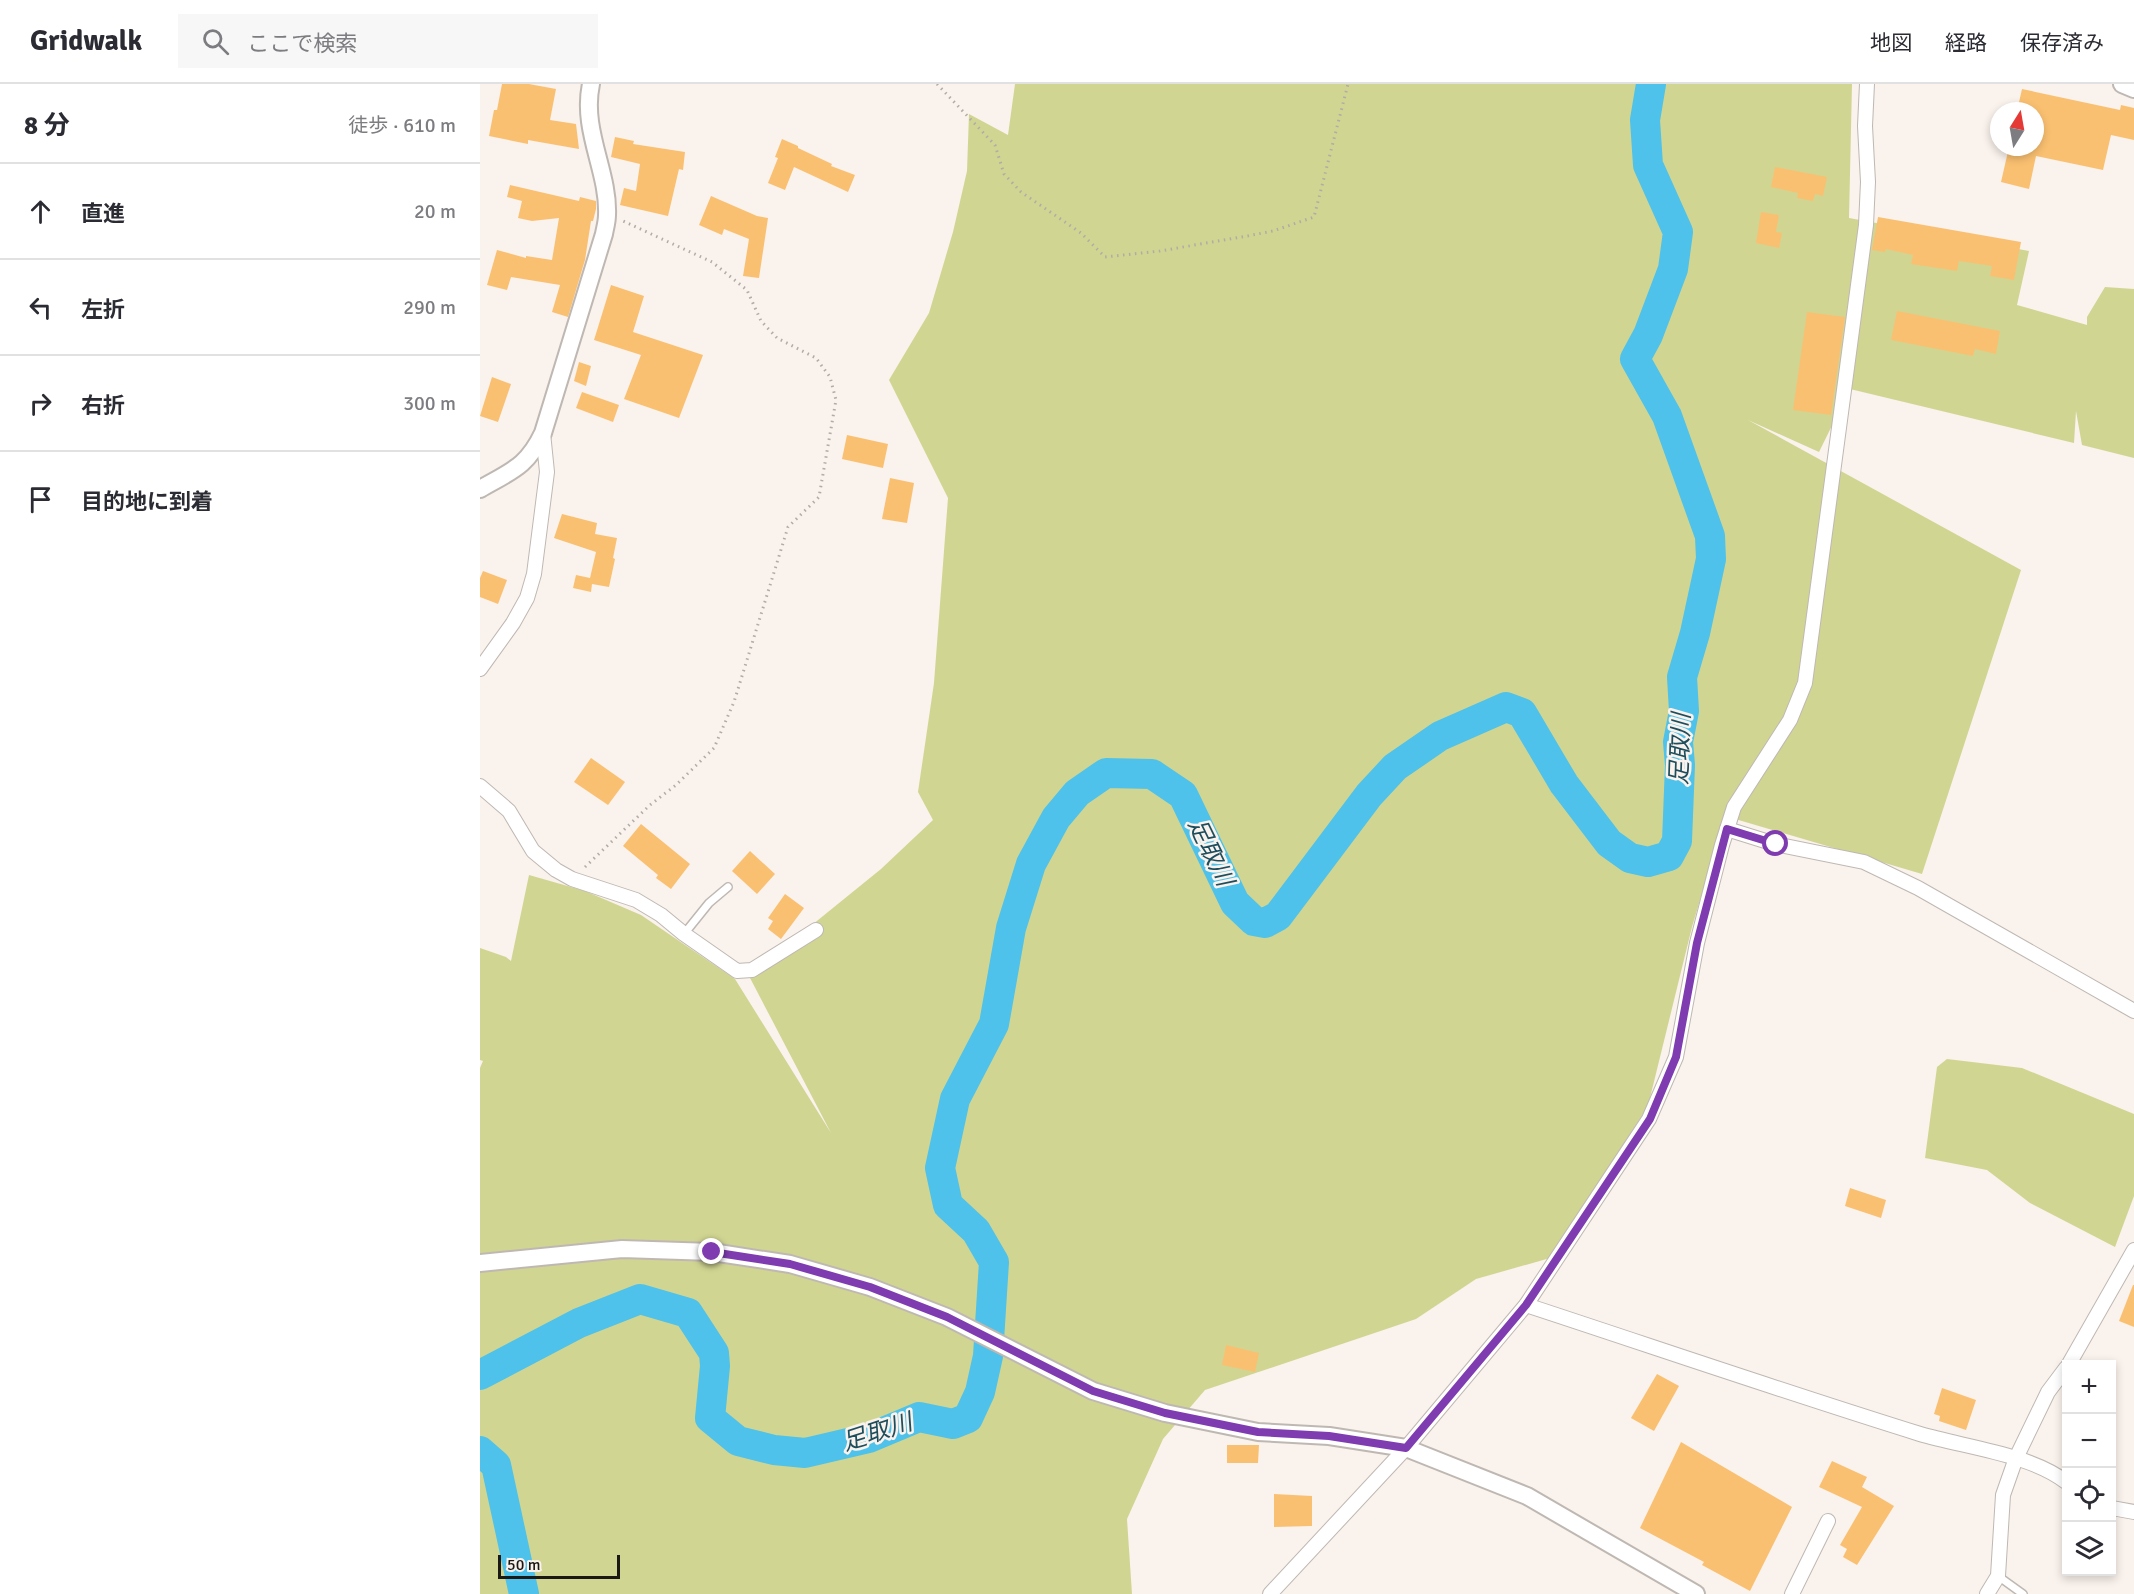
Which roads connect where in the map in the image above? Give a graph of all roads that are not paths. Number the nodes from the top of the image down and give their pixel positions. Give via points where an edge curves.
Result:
1 (591, 84) edge
2 (1867, 84) edge
3 (2122, 84) edge
4 (2134, 88) edge
5 (543, 434) junction
6 (480, 489) edge
7 (480, 669) edge
8 (480, 786) edge
9 (1727, 829) junction
10 (728, 886) dead end
11 (816, 930) dead end
12 (684, 934) junction
13 (2134, 1011) edge
14 (2134, 1250) edge
15 (480, 1263) edge
16 (1526, 1305) junction
17 (2071, 1360) edge
18 (2062, 1374) edge
19 (1406, 1448) junction
20 (2016, 1458) junction
21 (2062, 1478) edge
22 (2116, 1509) edge
23 (2134, 1512) edge
24 (1828, 1521) dead end
25 (1998, 1576) junction
26 (1270, 1594) edge
27 (1696, 1594) edge
28 (1792, 1594) edge
29 (1987, 1594) edge
30 (2023, 1594) edge

1 - 5 street via 589,115 607,214
2 - 9 street via 1866,225 1805,684 1790,720 1734,807
3 - 4 street
5 - 6 street via 534,452 516,469
5 - 7 street via 547,472 534,574 527,598 513,623
8 - 12 street via 509,811 533,850 556,870 636,900
9 - 13 street via 1776,844 1863,862 1918,888
9 - 16 street via 1697,943 1676,1057 1650,1119
10 - 12 lane
11 - 12 street via 752,970 737,971
14 - 17 street
15 - 19 street via 622,1249 712,1252 790,1264 870,1287 947,1317 1093,1391 1165,1413 1258,1432 1329,1436
16 - 19 street
16 - 20 street via 1922,1435
18 - 20 street via 2048,1392
19 - 26 street
19 - 27 street via 1527,1496
20 - 21 street
20 - 25 street via 2003,1495
22 - 23 street
24 - 28 street
25 - 29 street
25 - 30 lane

